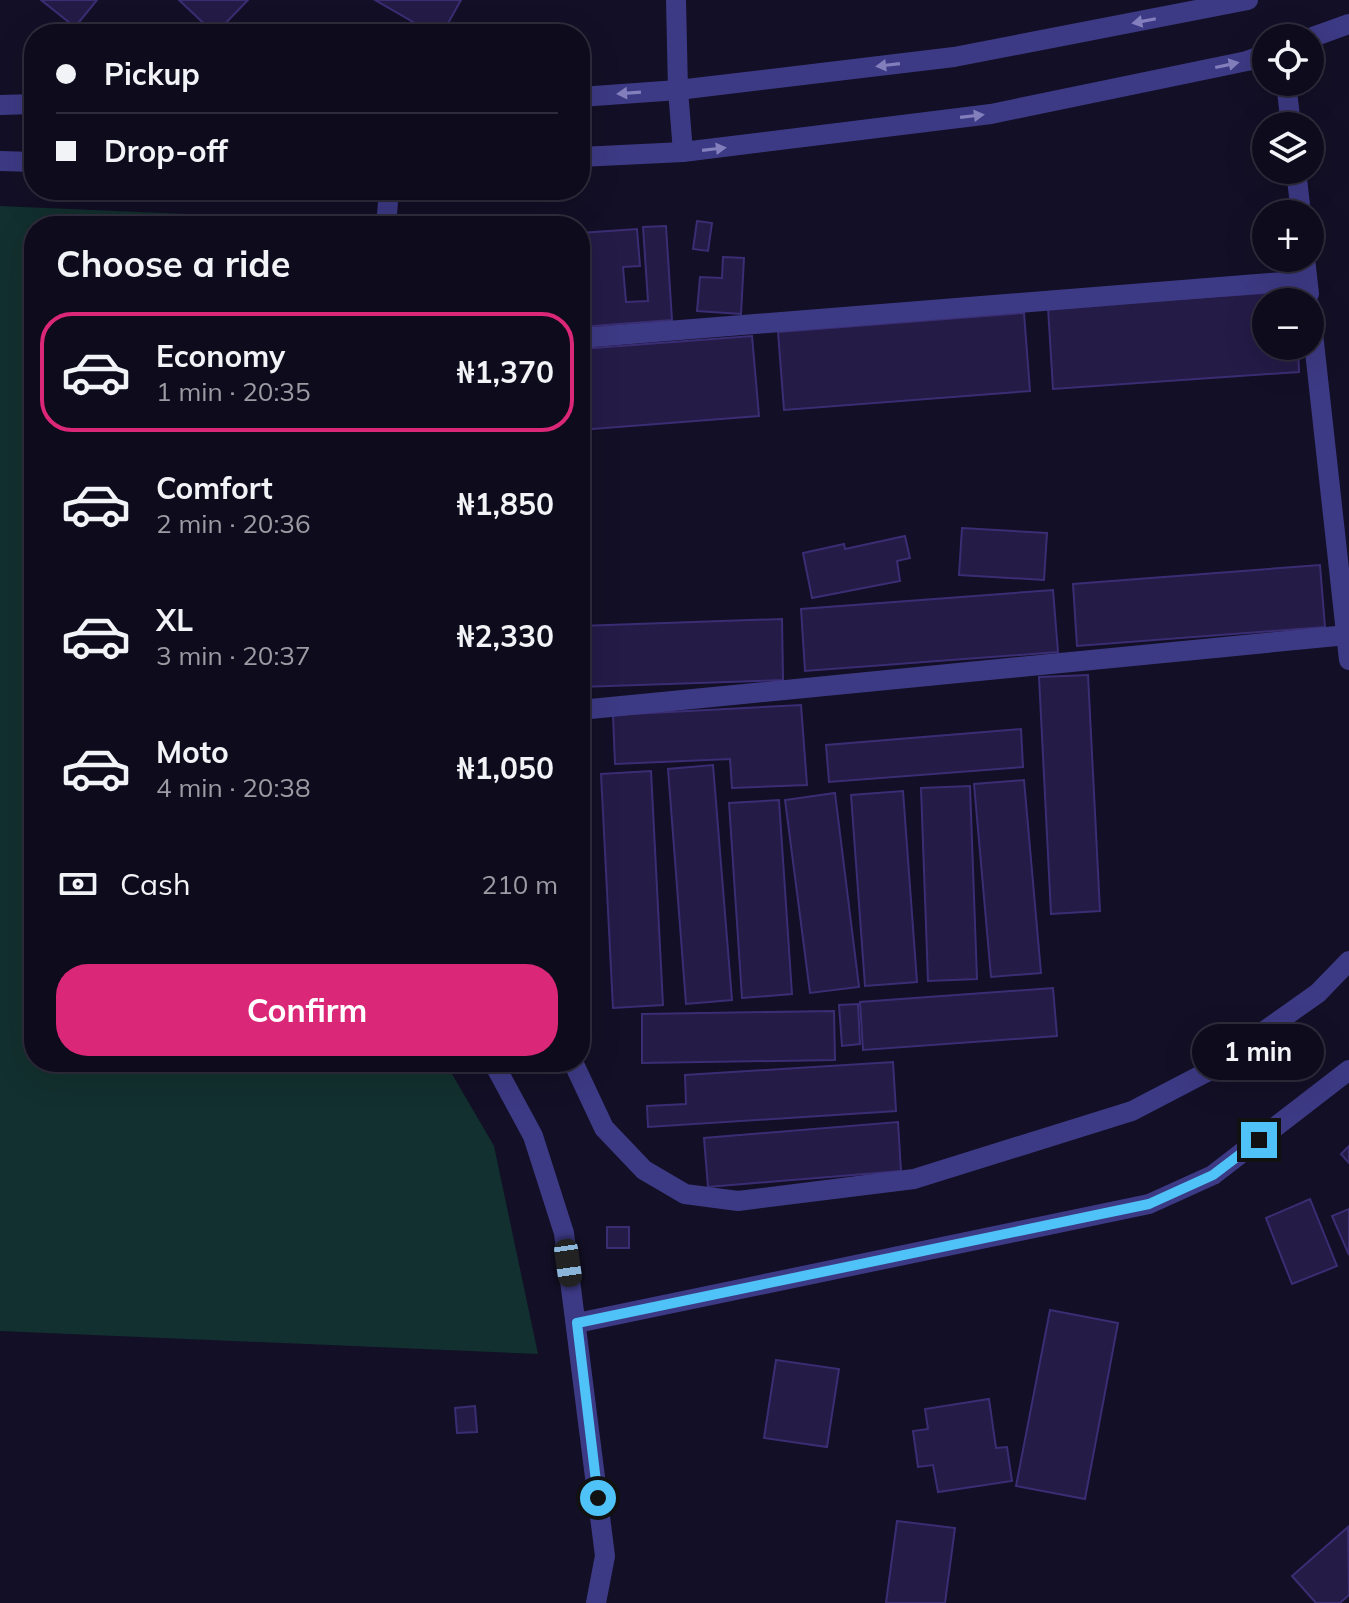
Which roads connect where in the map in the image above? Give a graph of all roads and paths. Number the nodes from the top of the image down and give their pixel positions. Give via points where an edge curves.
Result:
1 (676, 0) edge
2 (1248, 0) edge
3 (1349, 24) edge
4 (1324, 33) edge
5 (1252, 59) edge
6 (678, 90) junction
7 (590, 96) edge
8 (24, 104) edge
9 (0, 105) edge
10 (683, 152) junction
11 (590, 157) edge
12 (0, 161) edge
13 (24, 162) edge
14 (1306, 272) edge
15 (1307, 280) junction
16 (1308, 288) edge
17 (590, 337) edge
18 (1318, 360) edge
19 (1340, 516) edge
20 (1347, 635) junction
21 (1349, 660) edge
22 (590, 709) edge
23 (1349, 961) edge
24 (1349, 1070) edge
25 (498, 1072) edge
26 (578, 1072) edge
27 (577, 1323) junction
28 (596, 1603) edge

1 - 6 street
2 -> 6 street via 954,57
3 - 4 street
10 -> 5 street via 991,114
6 -> 7 street
6 - 10 street
8 - 9 street
10 - 11 street
12 - 13 street
14 - 15 street
15 - 16 street
15 - 17 street
18 - 19 street
19 - 20 street
20 - 21 street
20 - 22 street
23 - 26 street via 1318,993 1205,1073 1132,1111 914,1179 738,1201 685,1194 644,1170 604,1128
24 - 27 street via 1213,1175 1149,1204
25 - 27 street via 533,1136 564,1233
27 - 28 street via 605,1556

